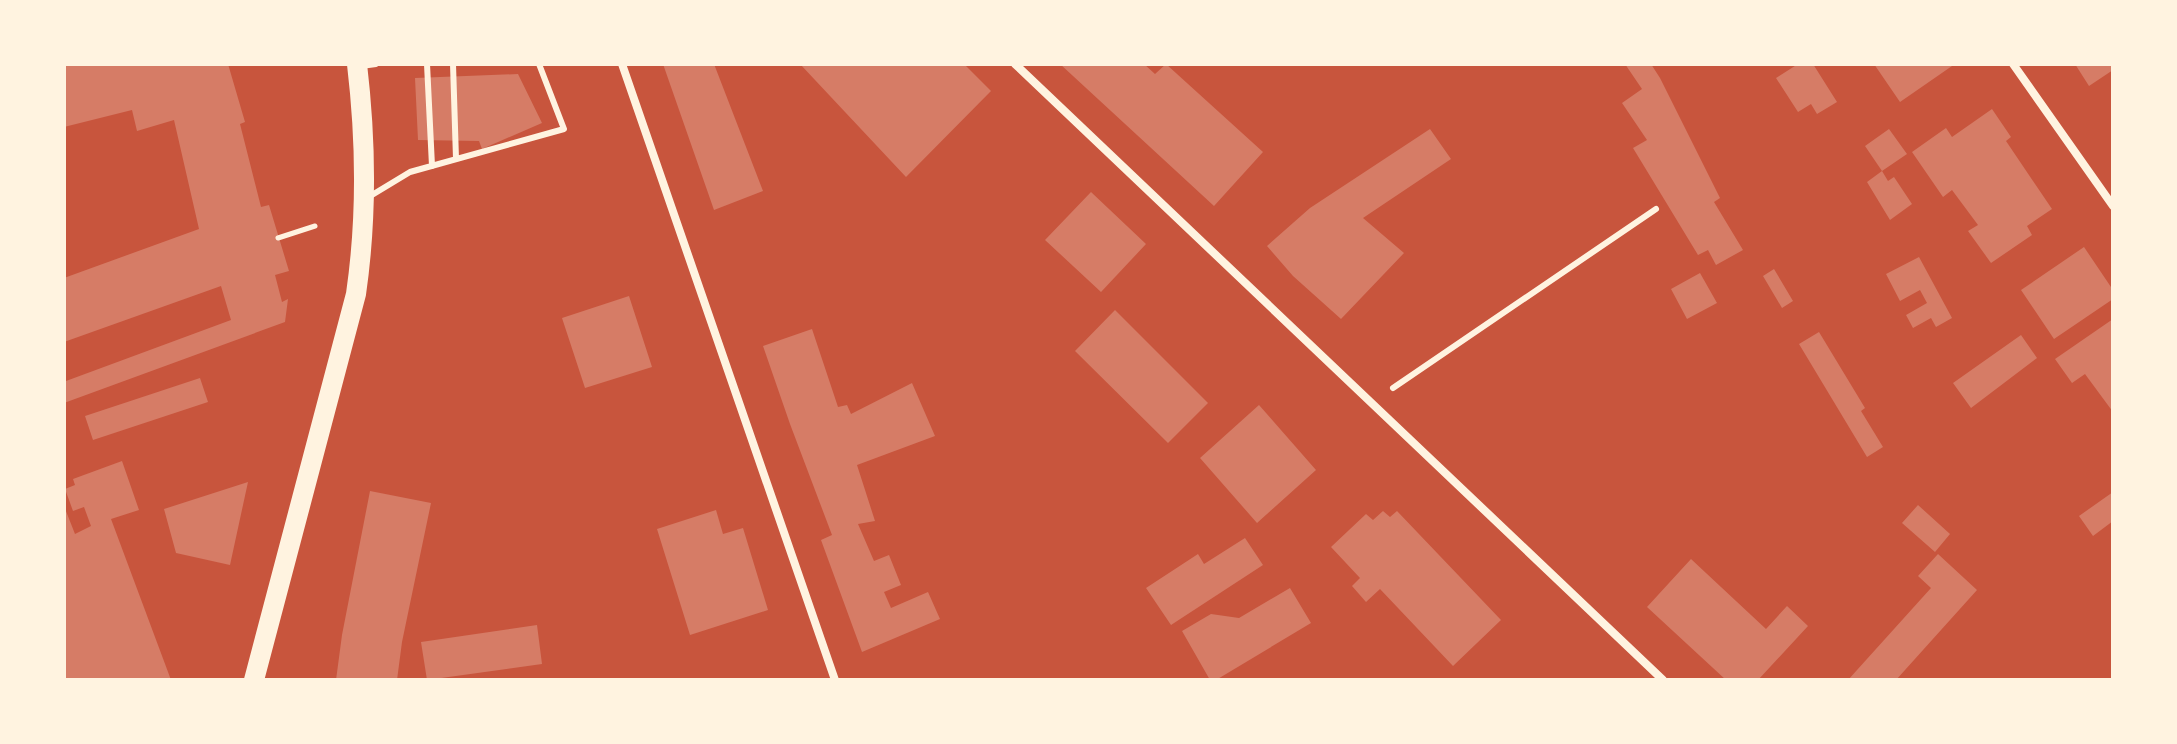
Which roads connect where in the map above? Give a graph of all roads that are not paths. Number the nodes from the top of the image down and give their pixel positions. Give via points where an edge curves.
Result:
1 (427, 64) edge
2 (453, 64) edge
3 (539, 64) edge
4 (622, 64) edge
5 (1015, 64) edge
6 (2013, 64) edge
7 (363, 65) edge
8 (456, 159) junction
9 (432, 166) junction
10 (365, 199) junction
11 (2113, 206) edge
12 (1656, 209) dead end
13 (1393, 388) dead end
14 (254, 680) edge
15 (835, 680) edge
16 (1663, 680) edge

1 - 9 lane
2 - 8 lane
3 - 8 lane via 564,129
4 - 15 street
5 - 16 street
6 - 11 street
7 - 10 main road
8 - 9 lane
9 - 10 lane via 410,172
10 - 14 main road via 356,294
12 - 13 lane

